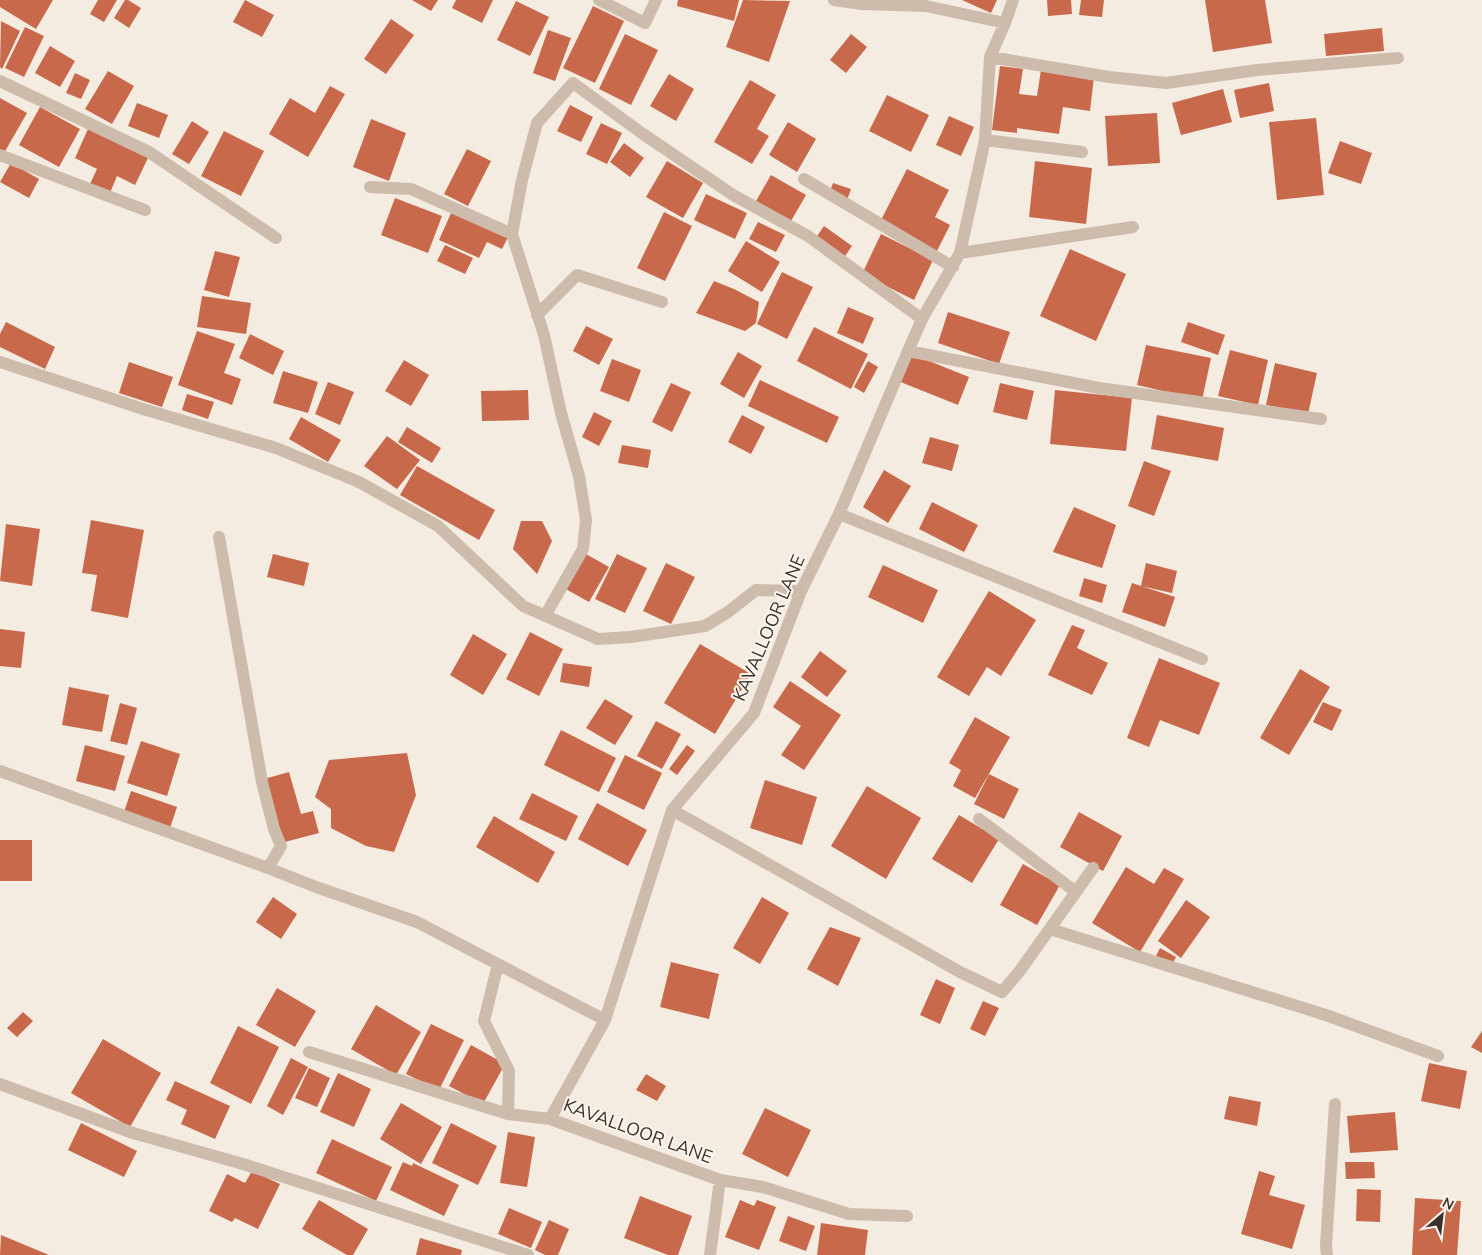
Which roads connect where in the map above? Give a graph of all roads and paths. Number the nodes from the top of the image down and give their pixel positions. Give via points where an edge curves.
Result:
1 (599, 0) edge
2 (656, 0) edge
3 (834, 0) edge
4 (1013, 0) edge
5 (1005, 23) junction
6 (990, 57) junction
7 (1398, 58) dead end
8 (0, 81) edge
9 (985, 140) junction
10 (1082, 152) dead end
11 (0, 155) edge
12 (804, 179) dead end
13 (370, 187) dead end
14 (145, 210) dead end
15 (1133, 227) dead end
16 (512, 234) junction
17 (276, 238) dead end
18 (960, 253) junction
19 (953, 267) junction
20 (662, 302) dead end
21 (537, 315) junction
22 (922, 319) junction
23 (908, 351) junction
24 (0, 362) edge
25 (1321, 419) dead end
26 (839, 514) junction
27 (219, 537) dead end
28 (801, 591) junction
29 (545, 616) junction
30 (1202, 659) dead end
31 (0, 771) edge
32 (672, 810) junction
33 (979, 819) dead end
34 (268, 868) junction
35 (1093, 868) dead end
36 (1076, 892) junction
37 (1050, 928) junction
38 (498, 964) junction
39 (604, 1020) junction
40 (310, 1052) dead end
41 (1438, 1056) dead end
42 (0, 1084) edge
43 (1335, 1104) dead end
44 (508, 1114) junction
45 (550, 1118) junction
46 (720, 1180) junction
47 (907, 1216) dead end
48 (528, 1255) edge
49 (710, 1255) edge
50 (1326, 1255) edge

1 - 2 street via 645,23
3 - 5 street via 926,6
4 - 5 street, KAVALLOOR LANE
5 - 6 street, KAVALLOOR LANE
6 - 7 street via 1166,83 1257,70
6 - 9 street, KAVALLOOR LANE
8 - 17 street via 149,152
9 - 10 street
9 - 18 street, KAVALLOOR LANE
11 - 14 street
12 - 19 street
13 - 16 street via 411,189
15 - 18 street
16 - 21 street
16 - 22 street via 537,122 573,83 733,195 808,236
18 - 19 street, KAVALLOOR LANE
19 - 22 street, KAVALLOOR LANE
20 - 21 street via 577,276
21 - 29 street via 579,476 586,520 583,550
22 - 23 street, KAVALLOOR LANE
23 - 25 street via 1099,388
23 - 26 street, KAVALLOOR LANE
24 - 29 street via 276,448 359,482 438,526 522,606
26 - 28 street, KAVALLOOR LANE
26 - 30 street
27 - 34 street via 262,782 281,846
28 - 29 street via 756,590 706,626 631,637 598,639
28 - 32 street, KAVALLOOR LANE via 754,713
31 - 34 street
32 - 37 street via 960,972 1002,992
32 - 39 street, KAVALLOOR LANE
33 - 36 street
34 - 38 street via 417,922
35 - 36 street
36 - 37 street
37 - 41 street via 1326,1015
38 - 39 street
38 - 44 street via 484,1021 509,1071
39 - 45 street, KAVALLOOR LANE
40 - 44 street
42 - 48 street via 132,1133 243,1164
43 - 50 street
44 - 45 street
45 - 46 street, KAVALLOOR LANE
46 - 47 street via 763,1187 849,1214
46 - 49 street, KAVALLOOR LANE

